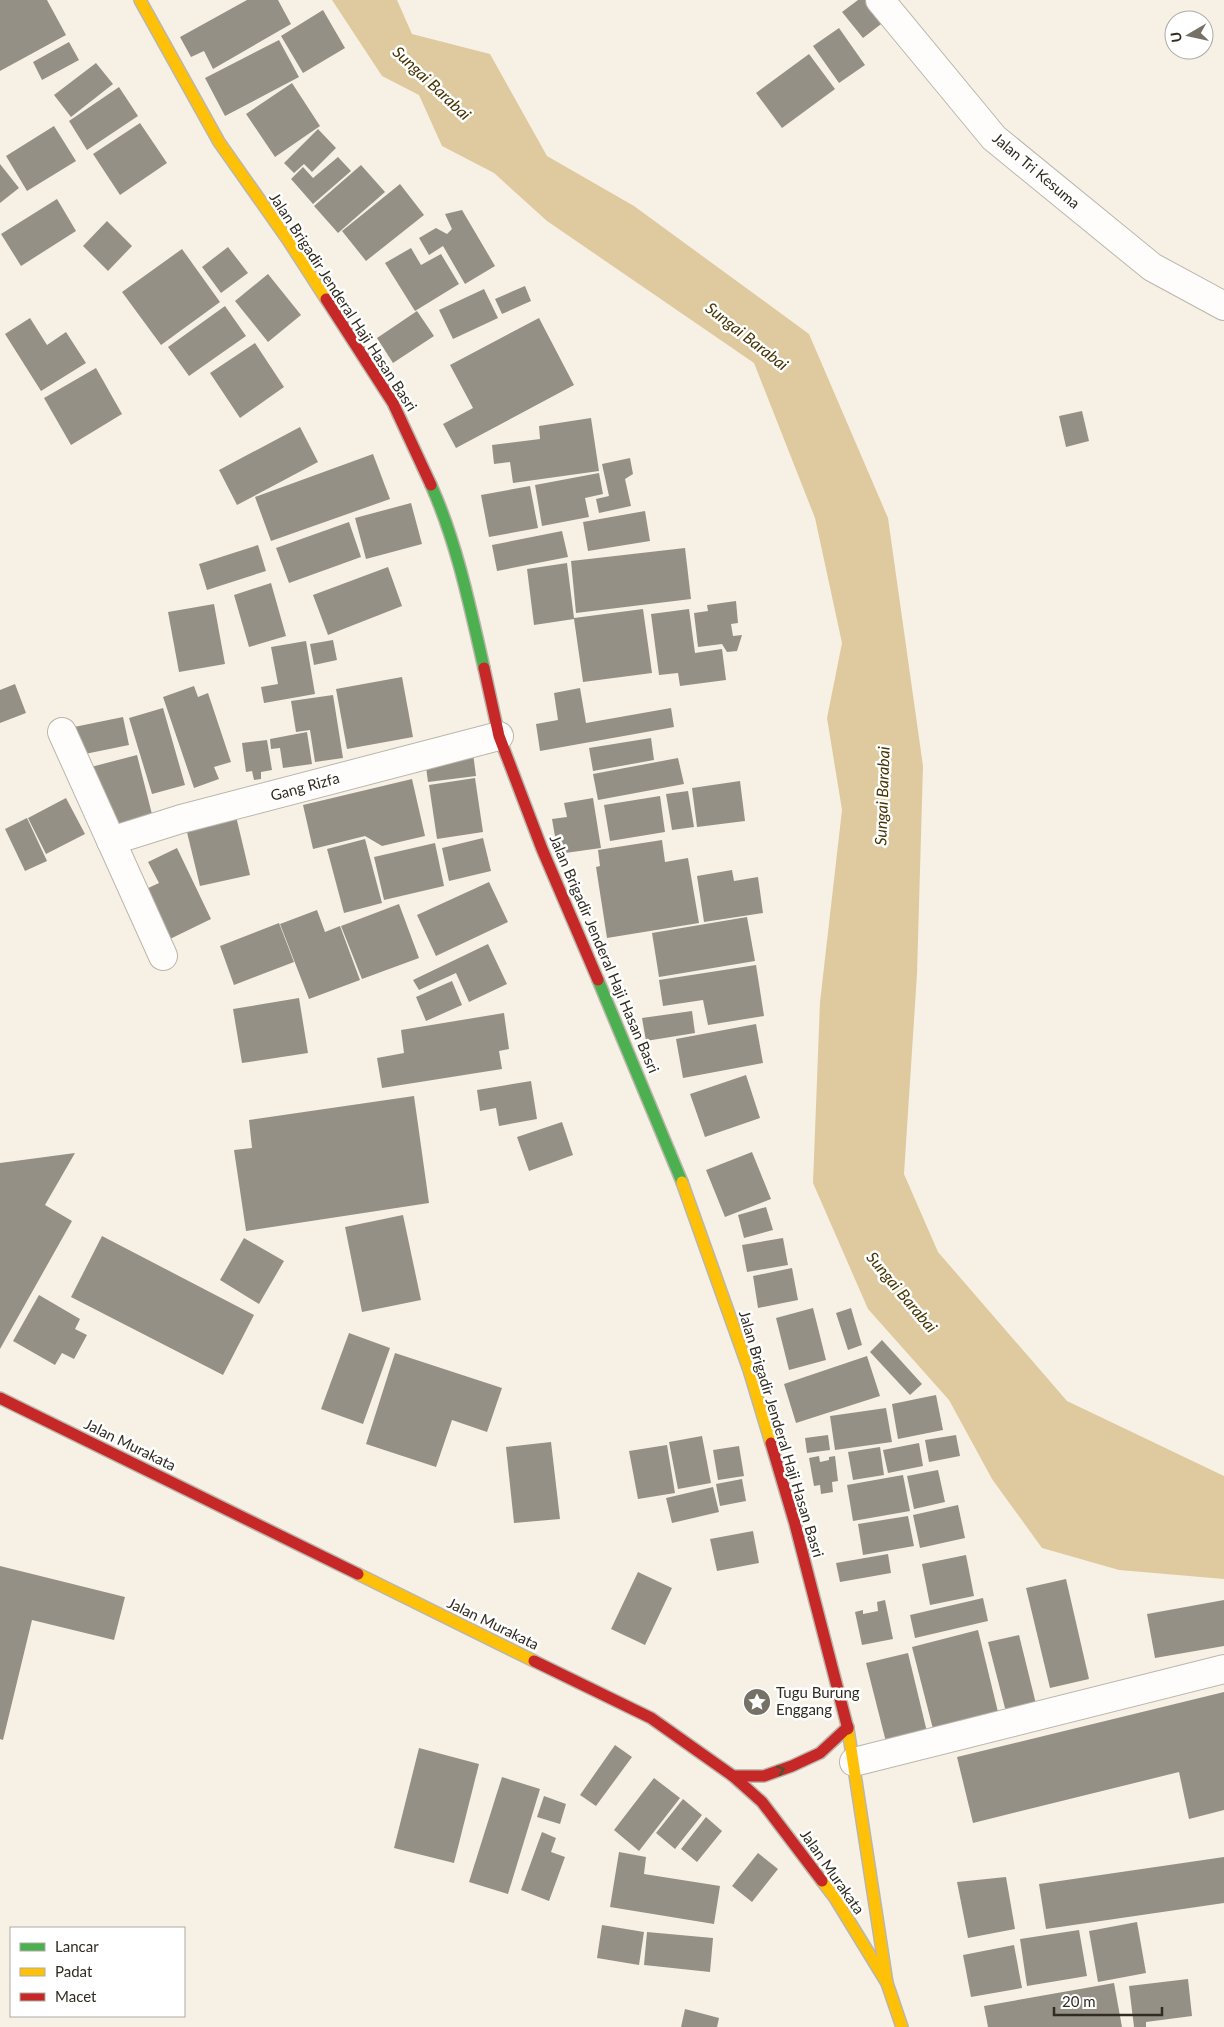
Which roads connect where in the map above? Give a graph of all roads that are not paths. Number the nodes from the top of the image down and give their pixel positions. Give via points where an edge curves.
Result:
1 (140, 0) edge
2 (880, 0) edge
3 (1224, 306) edge
4 (62, 732) dead end
5 (499, 736) junction
6 (111, 841) junction
7 (163, 956) dead end
8 (0, 1398) edge
9 (1224, 1669) edge
10 (848, 1727) junction
11 (854, 1762) junction
12 (733, 1776) junction
13 (887, 1983) junction
14 (902, 2027) edge

1 - 5 main road, Jalan Brigadir Jenderal Haji Hasan Basri via 219,142 288,240 393,403 438,501 466,589
2 - 3 street, Jalan Tri Kesuma via 994,138 1152,267
4 - 6 street
5 - 6 street, Gang Rizfa via 200,814
5 - 10 main road, Jalan Brigadir Jenderal Haji Hasan Basri via 542,849 677,1166 749,1370 795,1524
6 - 7 street
8 - 12 main road, Jalan Murakata via 651,1718
9 - 11 street
10 - 11 main road, Jalan Brigadir Jenderal Haji Hasan Basri
12 -> 10 main road via 764,1776 792,1766 820,1753
11 - 13 main road, Jalan Brigadir Jenderal Haji Hasan Basri
12 - 13 main road, Jalan Murakata via 762,1802 835,1898
13 - 14 main road

